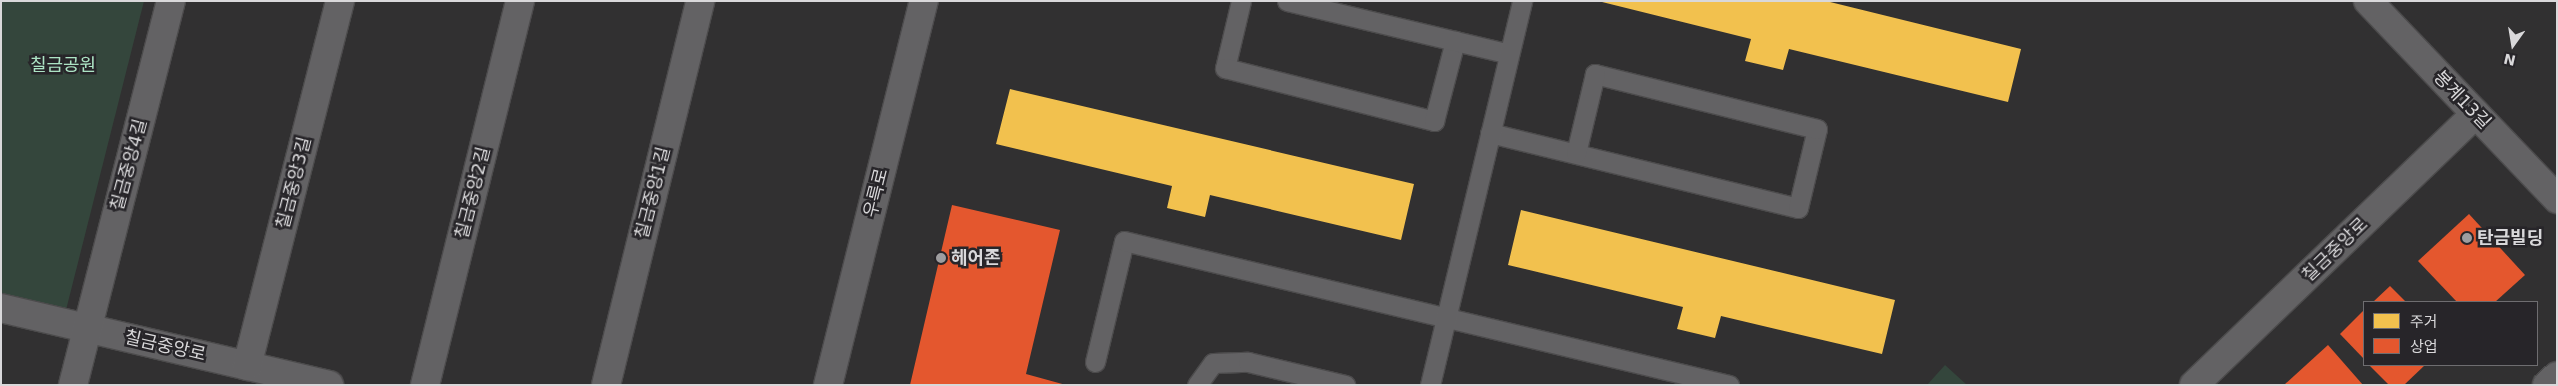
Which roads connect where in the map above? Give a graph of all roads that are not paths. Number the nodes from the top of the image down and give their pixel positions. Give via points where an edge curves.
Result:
1 (171, 1) edge
2 (340, 1) edge
3 (520, 1) edge
4 (700, 1) edge
5 (924, 1) edge
6 (1241, 1) edge
7 (1287, 1) edge
8 (1522, 1) edge
9 (2368, 1) edge
10 (1454, 41) junction
11 (1509, 54) junction
12 (2476, 114) junction
13 (1490, 133) junction
14 (1576, 153) junction
15 (2557, 199) edge
16 (1, 308) edge
17 (1446, 317) junction
18 (86, 328) junction
19 (1095, 362) dead end
20 (247, 366) junction
21 (2557, 376) edge
22 (1685, 380) edge
23 (73, 385) edge
24 (329, 385) edge
25 (425, 385) edge
26 (606, 385) edge
27 (828, 385) edge
28 (1197, 385) edge
29 (1346, 385) edge
30 (1430, 385) edge
31 (1729, 385) edge
32 (2194, 385) edge
33 (2547, 385) edge

1 - 18 street, 칠금중앙4길
2 - 20 street, 칠금중앙3길
3 - 25 street, 칠금중앙2길
4 - 26 street, 칠금중앙1길
5 - 27 street, 우륵로
6 - 10 lane via 1224,68 1434,121
7 - 10 lane
8 - 11 lane
9 - 12 street, 봉계13길
10 - 11 lane
11 - 13 lane
12 - 15 street, 봉계13길
12 - 32 street, 칠금중앙로
13 - 14 lane
13 - 17 lane
14 - 14 lane via 1798,208 1817,129 1595,74
16 - 18 street, 칠금중앙로
17 - 19 lane via 1124,241
17 - 22 lane
17 - 30 lane
18 - 20 street, 칠금중앙로
18 - 23 street, 칠금중앙4길
20 - 24 street, 칠금중앙로
21 - 33 street
22 - 31 lane
28 - 29 lane via 1213,363 1248,362

